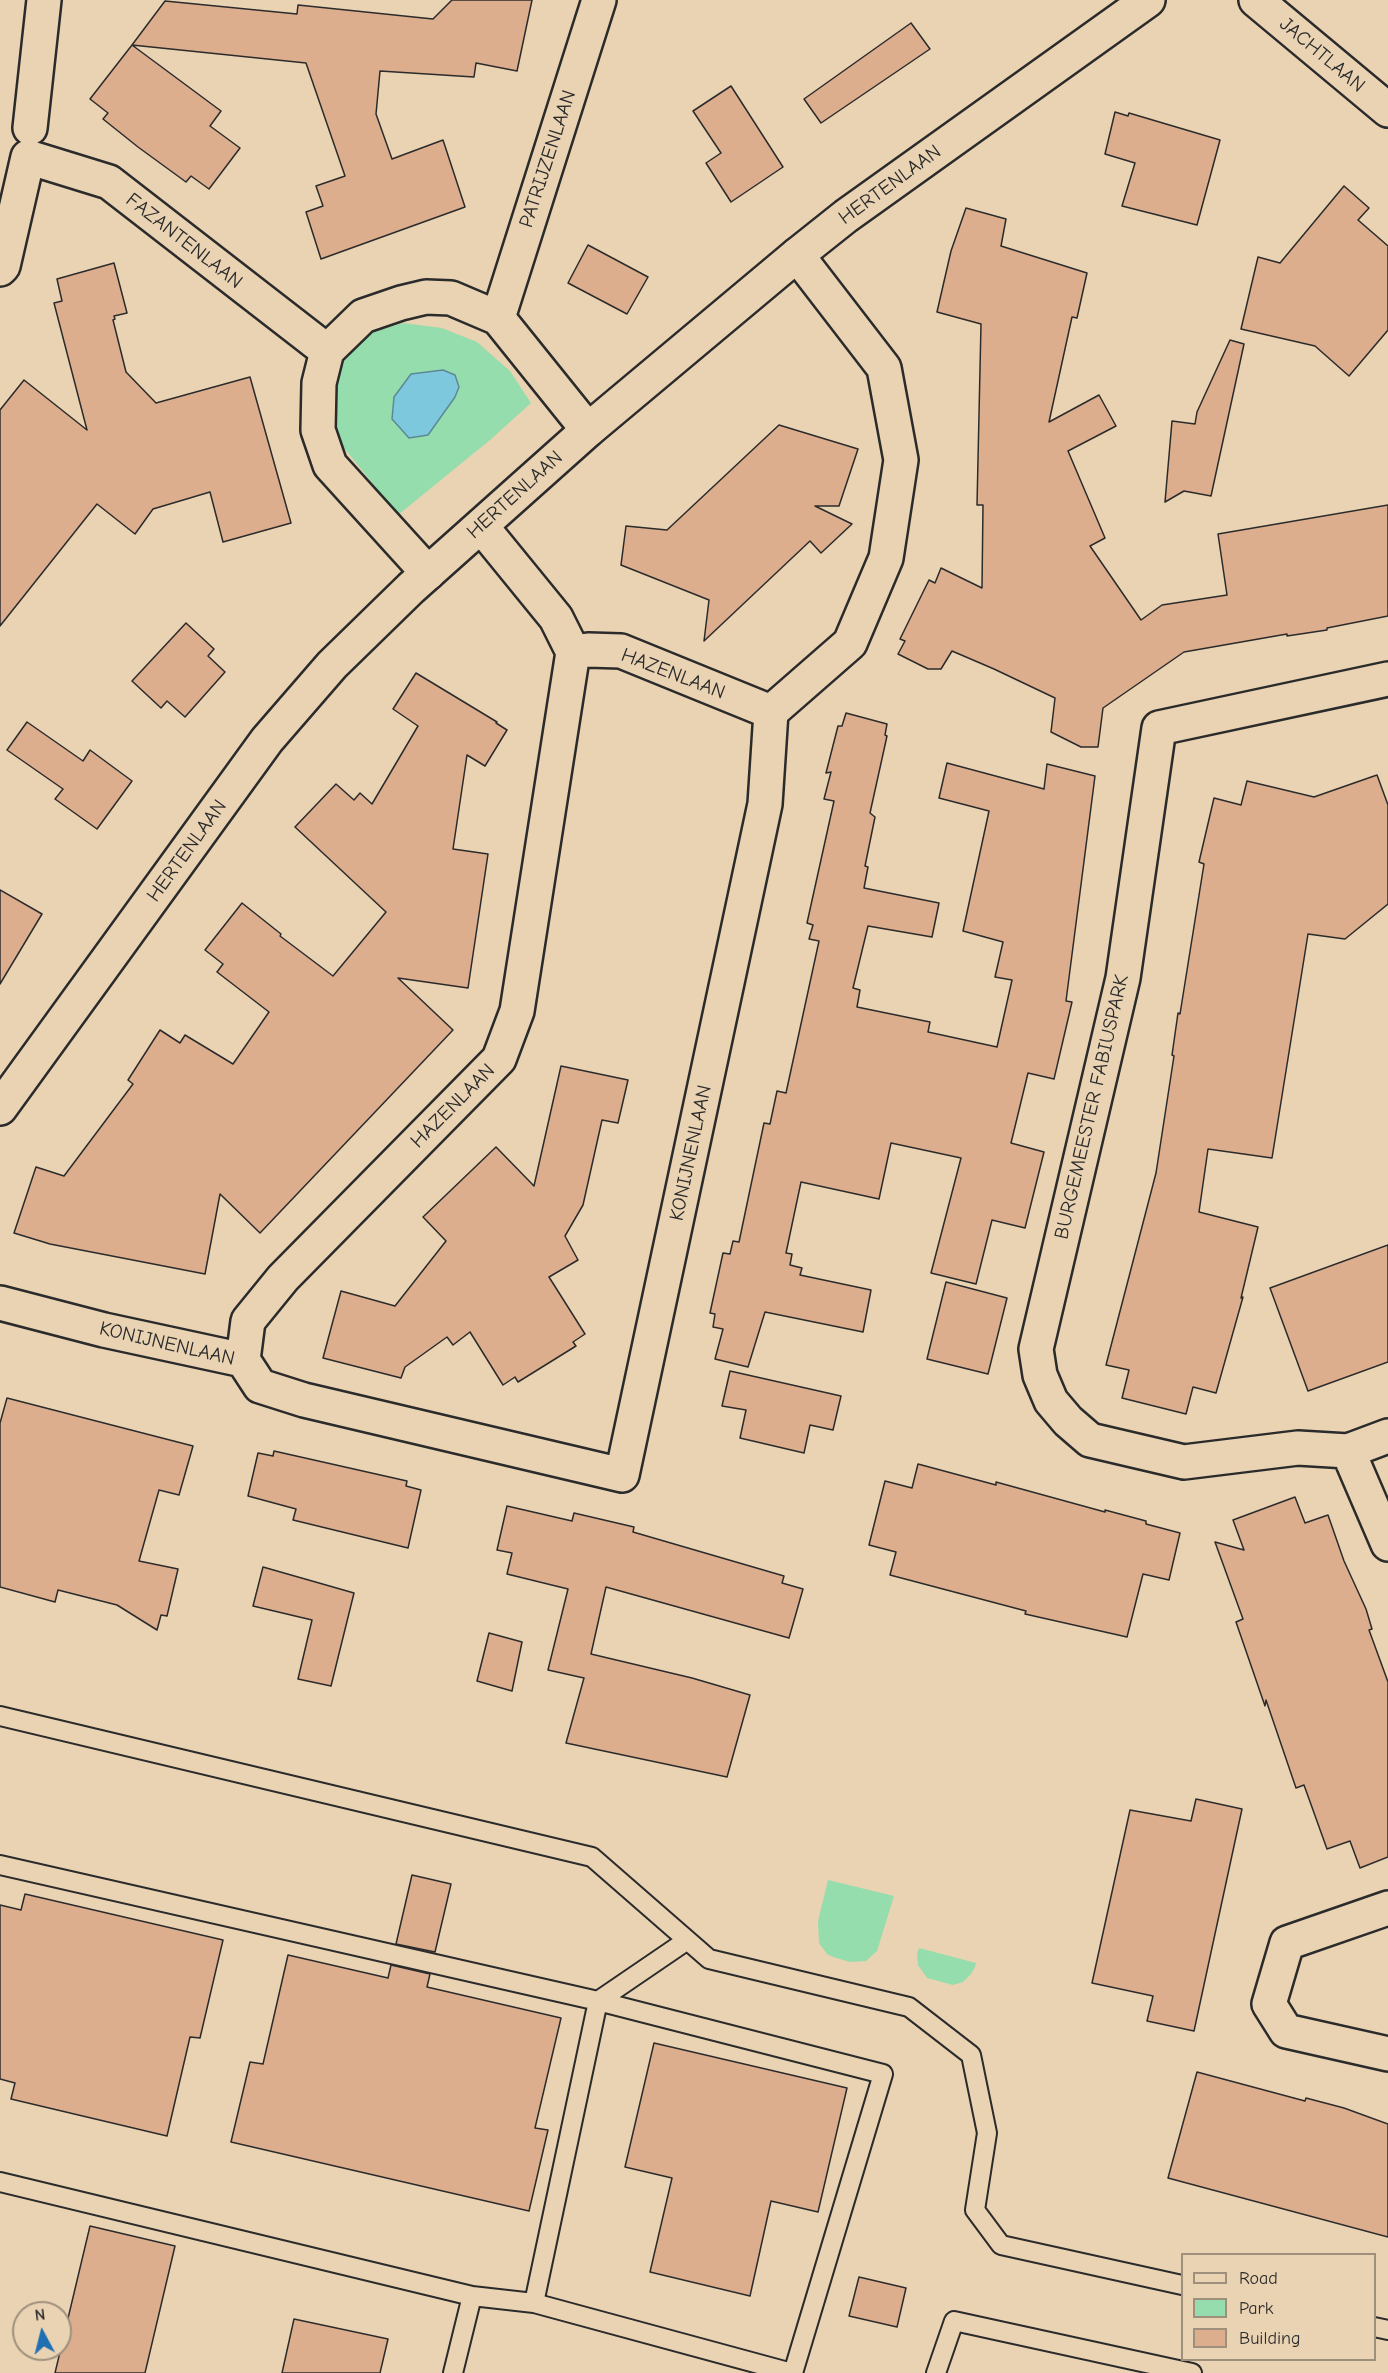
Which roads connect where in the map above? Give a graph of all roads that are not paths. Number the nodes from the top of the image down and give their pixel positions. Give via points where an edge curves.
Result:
1 (44, 0) edge
2 (599, 0) edge
3 (1148, 0) edge
4 (1256, 0) edge
5 (1388, 110) edge
6 (29, 142) junction
7 (797, 255) junction
8 (0, 269) edge
9 (498, 318) junction
10 (327, 351) junction
11 (588, 430) junction
12 (481, 526) junction
13 (428, 573) junction
14 (573, 652) junction
15 (1388, 679) edge
16 (771, 712) junction
17 (0, 1108) edge
18 (0, 1303) edge
19 (243, 1360) junction
20 (1388, 1436) edge
21 (1348, 1451) junction
22 (1388, 1544) edge
23 (0, 1716) edge
24 (0, 1865) edge
25 (1388, 1908) edge
26 (687, 1941) junction
27 (598, 2001) junction
28 (1388, 2054) edge
29 (0, 2182) edge
30 (1181, 2285) edge
31 (472, 2295) junction
32 (534, 2303) junction
33 (453, 2373) edge
34 (793, 2373) edge
35 (936, 2373) edge
36 (1192, 2373) edge

1 - 6 street
2 - 9 street, PATRIJZENLAAN
3 - 7 street, HERTENLAAN
4 - 5 street, JACHTLAAN
6 - 8 street
6 - 10 street, FAZANTENLAAN via 109,182
7 - 11 street, HERTENLAAN
7 - 16 street via 884,368 901,460 886,558 850,643
9 - 10 street via 451,298 426,297 363,316
9 - 11 street
10 - 13 street via 319,383 318,430 330,465
11 - 12 street, HERTENLAAN
12 - 13 street, HERTENLAAN
12 - 14 street via 556,618
13 - 17 street, HERTENLAAN via 332,665 267,740
14 - 16 street, HAZENLAAN via 621,651
14 - 19 street, HAZENLAAN via 517,1011 499,1059 283,1278 248,1321
15 - 21 street, BURGEMEESTER FABIUSPARK via 1159,728 1123,978 1036,1348 1040,1375 1051,1401 1090,1440 1184,1462 1298,1448
16 - 19 street, KONIJNENLAAN via 765,804 622,1475 304,1400 260,1386
18 - 19 street, KONIJNENLAAN
20 - 21 street, BURGEMEESTER FABIUSPARK
21 - 22 street
23 - 26 lane via 591,1857
24 - 27 lane
25 - 28 street via 1287,1943 1269,2004 1286,2031
26 - 27 lane
26 - 30 lane via 709,1959 909,2007 971,2055 987,2133 975,2210 1001,2245
27 - 32 lane
27 - 34 lane via 883,2074
29 - 31 lane
31 - 32 lane
31 - 33 lane
32 - 34 lane
35 - 36 lane via 954,2321

